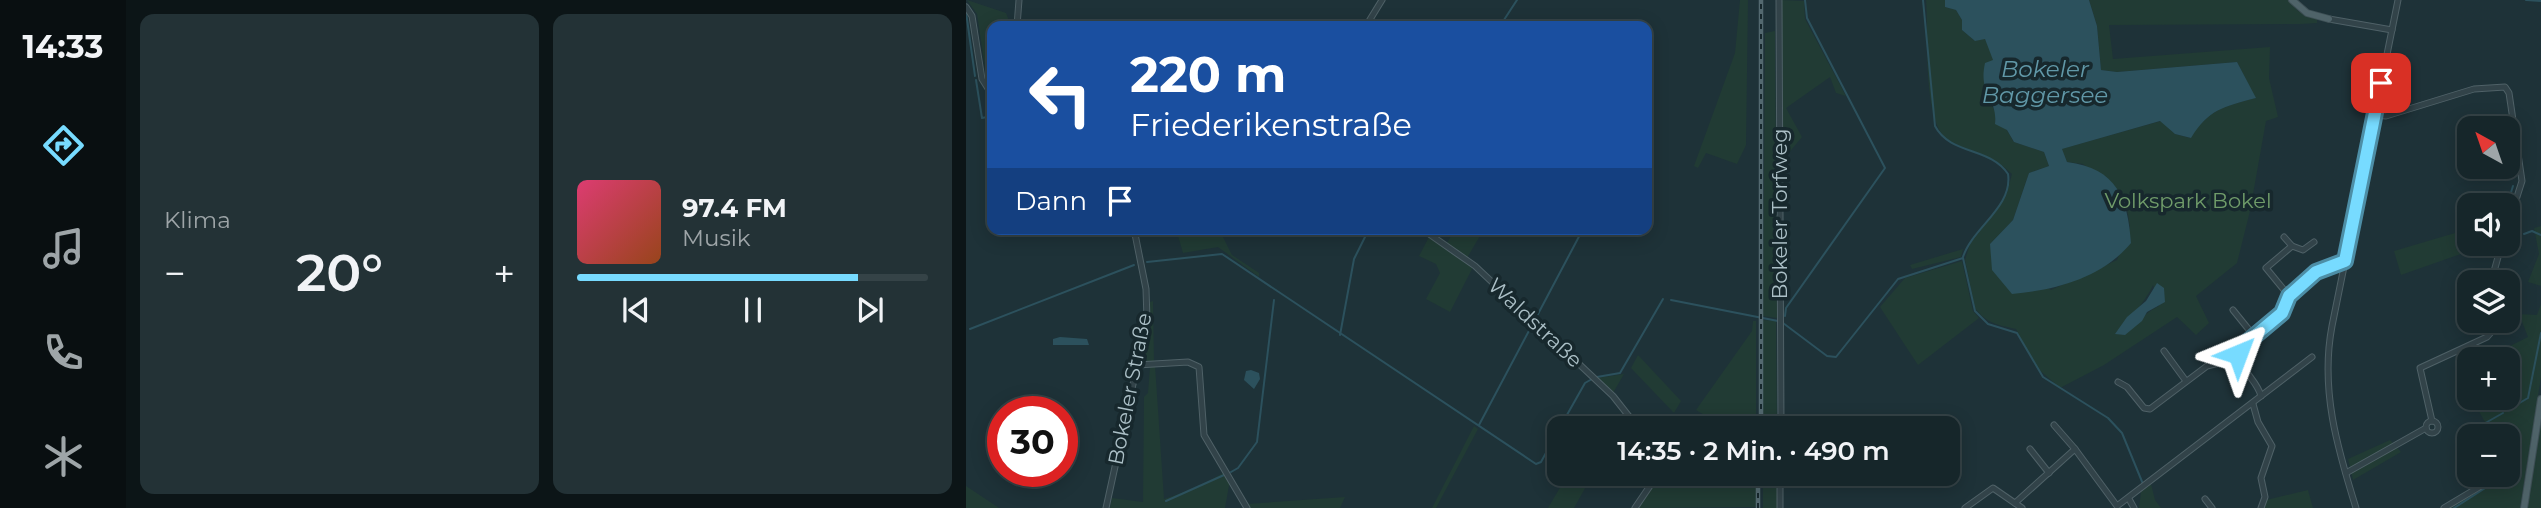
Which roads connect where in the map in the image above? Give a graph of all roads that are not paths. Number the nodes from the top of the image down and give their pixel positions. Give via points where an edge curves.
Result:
1 (1019, 0) edge
2 (1382, 0) edge
3 (1779, 0) edge
4 (2291, 0) edge
5 (2398, 0) edge
6 (966, 7) edge
7 (2329, 19) joint
8 (1017, 21) edge
9 (1369, 21) edge
10 (2392, 30) junction
11 (987, 87) edge
12 (2375, 115) junction
13 (2518, 193) edge
14 (1135, 235) edge
15 (1431, 235) edge
16 (2284, 237) dead end
17 (2314, 242) dead end
18 (2292, 246) junction
19 (2345, 261) junction
20 (2289, 296) junction
21 (2233, 310) dead end
22 (2490, 333) edge
23 (2254, 336) junction
24 (2165, 351) dead end
25 (2238, 354) junction
26 (2312, 357) dead end
27 (1137, 365) junction
28 (2186, 381) junction
29 (2118, 382) dead end
30 (2261, 396) junction
31 (2541, 400) edge
32 (2253, 404) junction
33 (1628, 416) edge
34 (1781, 416) edge
35 (2432, 421) junction
36 (2054, 425) dead end
37 (2426, 428) junction
38 (2030, 449) dead end
39 (2076, 449) junction
40 (2345, 470) junction
41 (2049, 473) junction
42 (1650, 486) edge
43 (1780, 486) edge
44 (2479, 487) edge
45 (2129, 499) junction
46 (2204, 499) dead end
47 (2015, 502) junction
48 (2115, 507) edge
49 (1106, 508) edge
50 (1247, 508) edge
51 (1635, 508) edge
52 (1780, 508) edge
53 (1965, 508) edge
54 (2022, 508) edge
55 (2134, 508) edge
56 (2212, 508) edge
57 (2261, 508) edge
58 (2356, 508) edge
59 (2444, 508) edge
60 (2524, 508) edge

1 - 8 street
2 - 9 street
3 - 34 street, Bokeler Torfweg
4 - 7 main road via 2306,13
5 - 10 street
6 - 11 street
7 - 10 street
10 - 12 street
12 - 13 street via 2386,116 2474,89 2505,86 2522,181
12 - 19 street
14 - 27 street, Bokeler Straße via 1148,313
15 - 33 street, Waldstraße via 1475,266
16 - 18 street
17 - 18 street via 2303,250
18 - 20 street via 2266,268
19 - 20 street via 2316,272
19 - 40 street via 2327,366 2330,412
20 - 23 street via 2282,313
21 - 23 street
22 - 35 street via 2420,368
23 - 25 street
24 - 28 street
25 - 28 street via 2211,363
25 - 30 street
26 - 30 street
27 - 49 street, Bokeler Straße
27 - 50 street via 1188,362 1199,367 1203,435
28 - 29 street via 2150,409
30 - 32 street
31 - 60 main road
32 - 45 street
32 - 57 street via 2272,446 2261,478 2265,497
35 - 37 street
35 - 37 street via 2437,431
36 - 39 street
37 - 40 street
38 - 41 street
39 - 41 street
39 - 48 street
40 - 58 street
41 - 47 street
42 - 51 street
43 - 52 street
44 - 59 street
45 - 48 street
45 - 55 street
46 - 56 street
47 - 53 street via 1993,488
47 - 54 street

